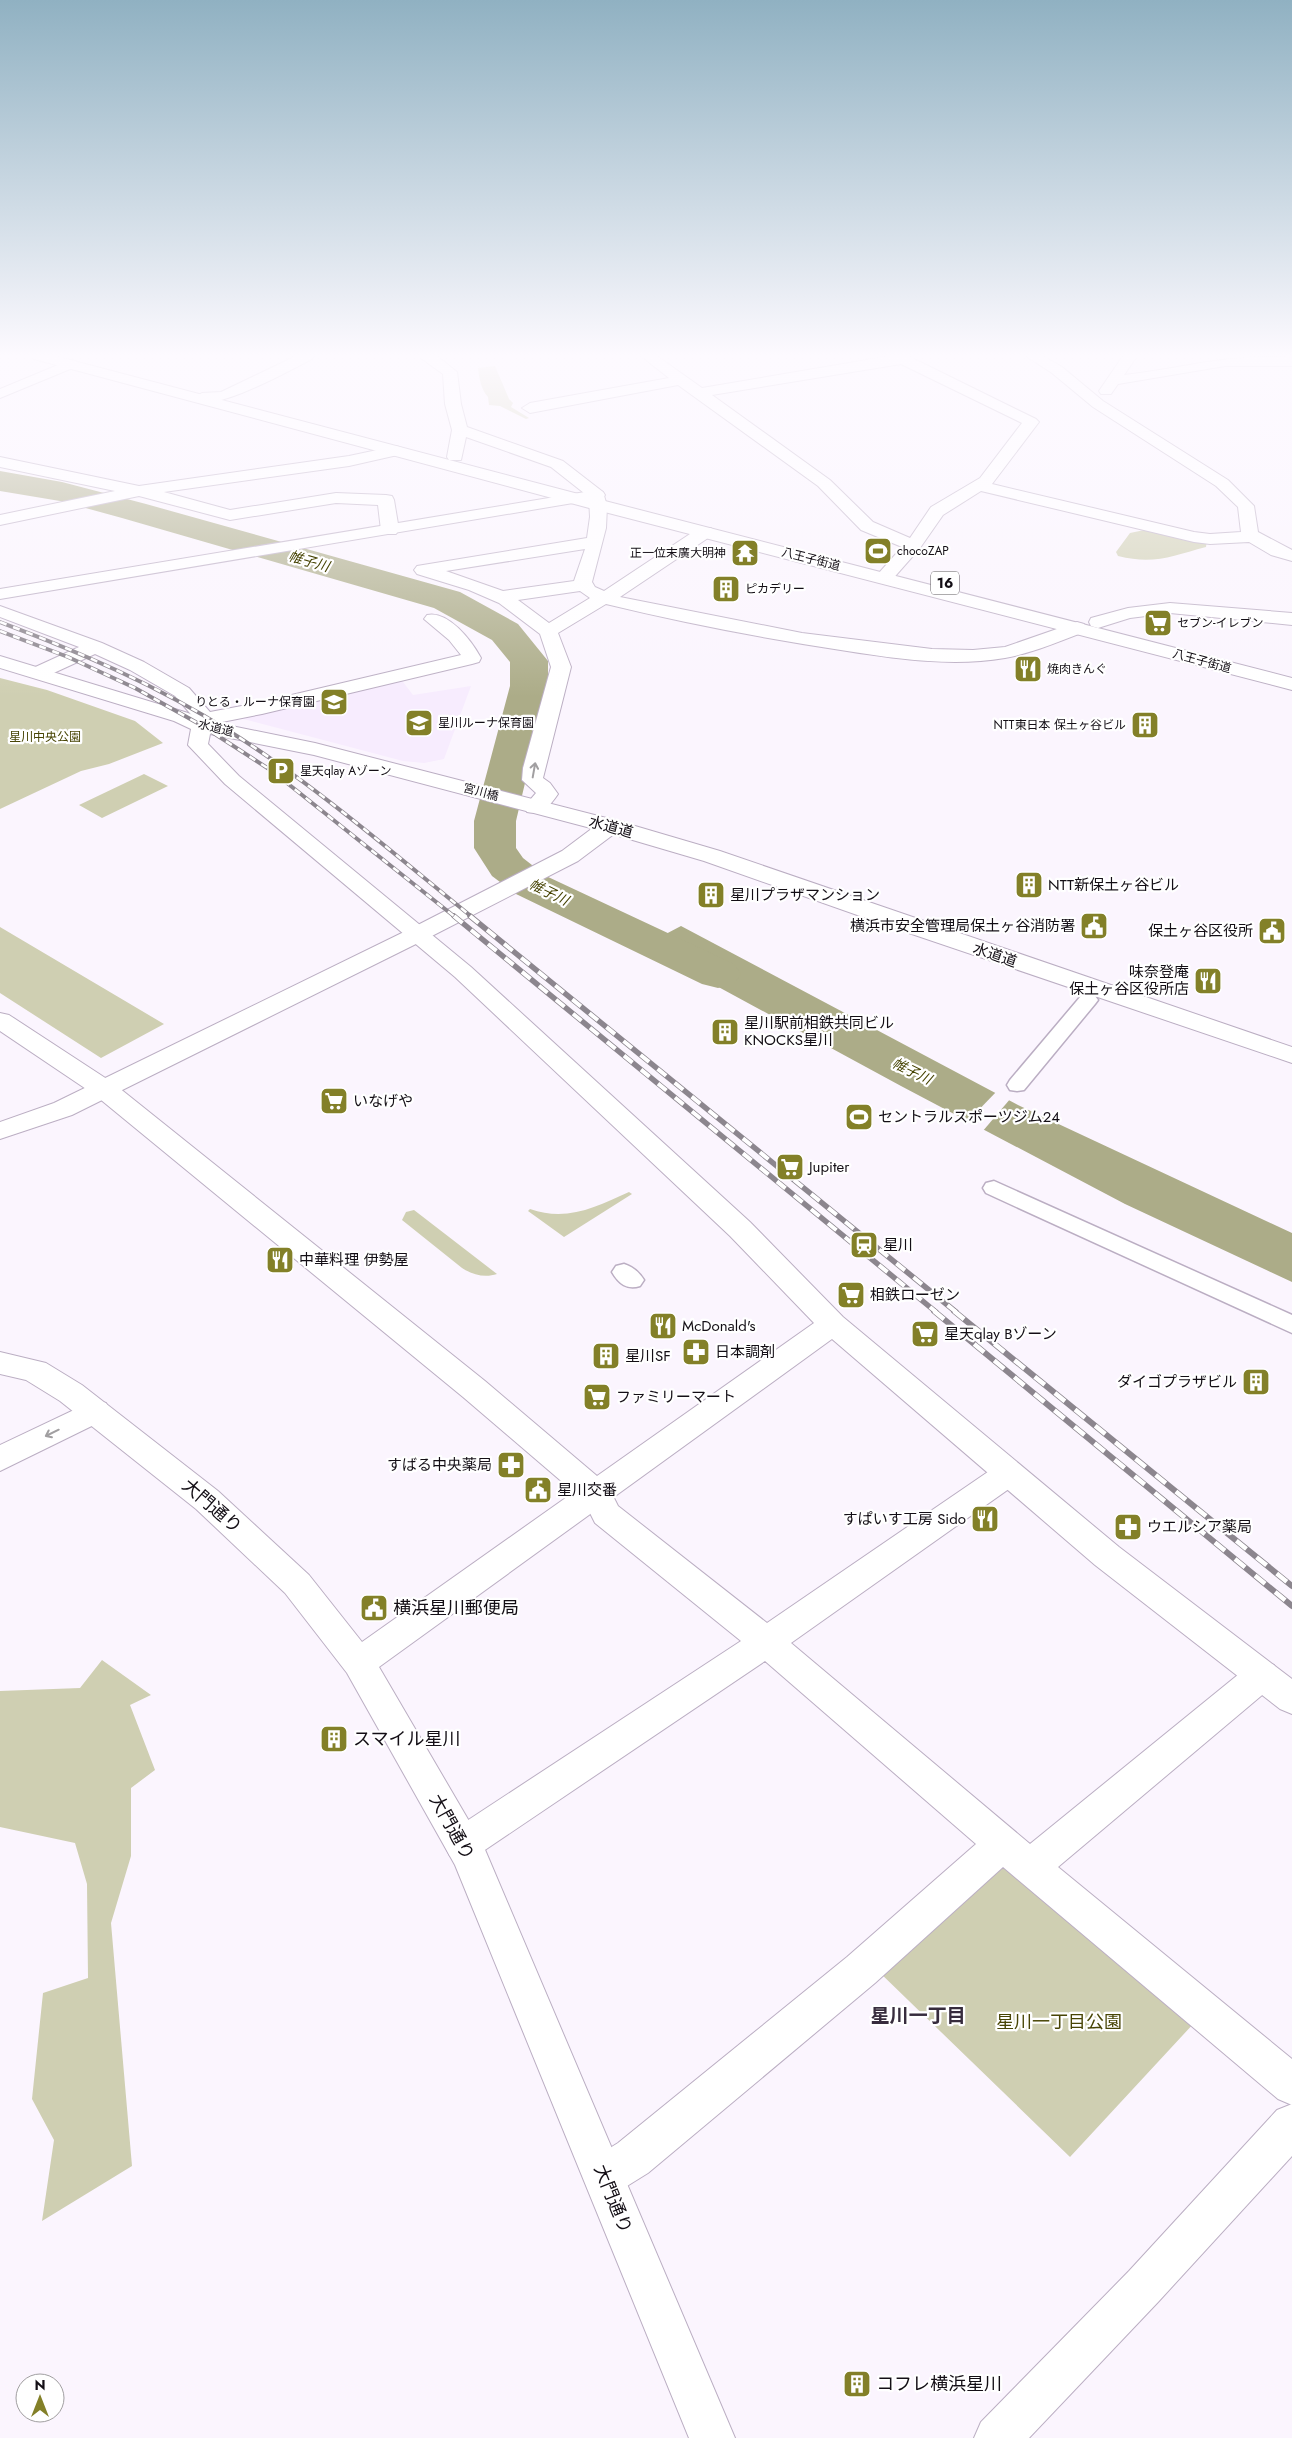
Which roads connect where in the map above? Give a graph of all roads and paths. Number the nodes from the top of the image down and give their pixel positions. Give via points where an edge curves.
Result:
1 (36, 470) edge
2 (285, 470) edge
3 (328, 470) edge
4 (467, 470) edge
5 (497, 470) edge
6 (564, 470) edge
7 (806, 470) edge
8 (993, 470) edge
9 (1201, 470) edge
10 (980, 486) junction
11 (136, 491) junction
12 (336, 498) junction
13 (577, 499) junction
14 (598, 500) junction
15 (0, 520) edge
16 (390, 530) junction
17 (705, 532) junction
18 (1253, 537) junction
19 (595, 542) junction
20 (913, 545) junction
21 (1292, 556) edge
22 (888, 573) junction
23 (584, 584) junction
24 (0, 594) edge
25 (502, 597) junction
26 (604, 598) junction
27 (0, 611) edge
28 (432, 619) dead end
29 (1292, 619) edge
30 (1098, 622) junction
31 (1077, 628) junction
32 (548, 631) junction
33 (95, 647) junction
34 (0, 662) edge
35 (38, 673) junction
36 (1292, 673) edge
37 (1292, 684) edge
38 (203, 722) junction
39 (436, 780) joint
40 (530, 806) junction
41 (610, 826) junction
42 (416, 935) junction
43 (1088, 1000) dead end
44 (0, 1020) edge
45 (1292, 1055) edge
46 (1017, 1085) dead end
47 (104, 1089) junction
48 (0, 1132) edge
49 (994, 1188) dead end
50 (833, 1324) junction
51 (1292, 1325) edge
52 (0, 1363) edge
53 (95, 1411) junction
54 (0, 1459) edge
55 (1009, 1473) junction
56 (596, 1493) junction
57 (766, 1642) junction
58 (359, 1663) junction
59 (1262, 1675) junction
60 (1292, 1699) edge
61 (463, 1844) junction
62 (1016, 1855) junction
63 (1292, 2085) edge
64 (1292, 2125) edge
65 (604, 2176) junction
66 (712, 2438) edge
67 (997, 2438) edge

1 - 11 main road
2 - 11 main road
3 - 12 main road
4 - 13 main road, 八王子街道 / 16
5 - 14 main road, 八王子街道 / 16
6 - 14 main road
7 - 20 main road via 824,483 867,526
8 - 10 main road
9 - 18 main road via 1242,500
10 - 18 main road via 1194,537
10 - 20 main road via 937,511
11 - 12 main road via 230,515
11 - 15 main road
12 - 16 main road via 386,500
13 - 14 main road
13 - 16 main road
14 - 17 main road, 八王子街道 / 16
14 - 19 main road
14 - 22 main road, 八王子街道 / 16
16 - 24 main road
17 - 22 main road, 八王子街道 / 16
17 - 26 main road
18 - 21 main road
19 - 23 main road
19 - 25 main road via 423,570
20 - 22 main road
22 - 30 main road, 八王子街道 / 16
22 - 31 main road, 八王子街道 / 16
23 - 25 main road
23 - 26 main road via 589,591
25 - 32 main road
26 - 31 main road via 726,626 901,653 946,656 995,654 1031,647
26 - 32 main road
27 - 33 main road
28 - 38 main road via 468,649 472,658
29 - 30 main road via 1170,608 1128,613
30 - 36 main road, 八王子街道 / 16
31 - 37 main road, 八王子街道 / 16
40 -> 32 main road via 547,794 544,787 532,780 533,768 561,667
33 - 35 main road
33 - 38 main road via 182,692
34 - 35 main road, 水道道
35 - 38 main road, 水道道
38 - 39 main road, 水道道
38 - 42 main road via 198,745 232,780
39 - 40 main road, 宮川橋
40 - 41 main road, 水道道
41 - 42 main road via 570,856
41 - 45 main road, 水道道 via 729,862
42 - 47 main road
42 - 50 main road via 463,972 740,1229
43 - 46 street
44 - 47 main road
47 - 48 main road via 63,1109
47 - 56 main road via 474,1389
49 - 51 street via 1139,1266
50 - 55 main road
50 - 56 main road
52 - 53 main road, 大門通り via 35,1371
53 -> 54 main road
53 - 58 main road, 大門通り via 207,1500 297,1584
55 - 57 main road
55 - 59 main road via 1107,1556
56 - 57 main road via 606,1514
56 - 58 main road
57 - 61 main road
57 - 62 main road
58 - 61 main road, 大門通り
59 - 60 main road
59 - 62 main road
61 - 65 main road, 大門通り
62 - 63 main road
62 - 65 main road via 861,1970 634,2158
64 - 67 main road via 1144,2286
65 - 66 main road, 大門通り

